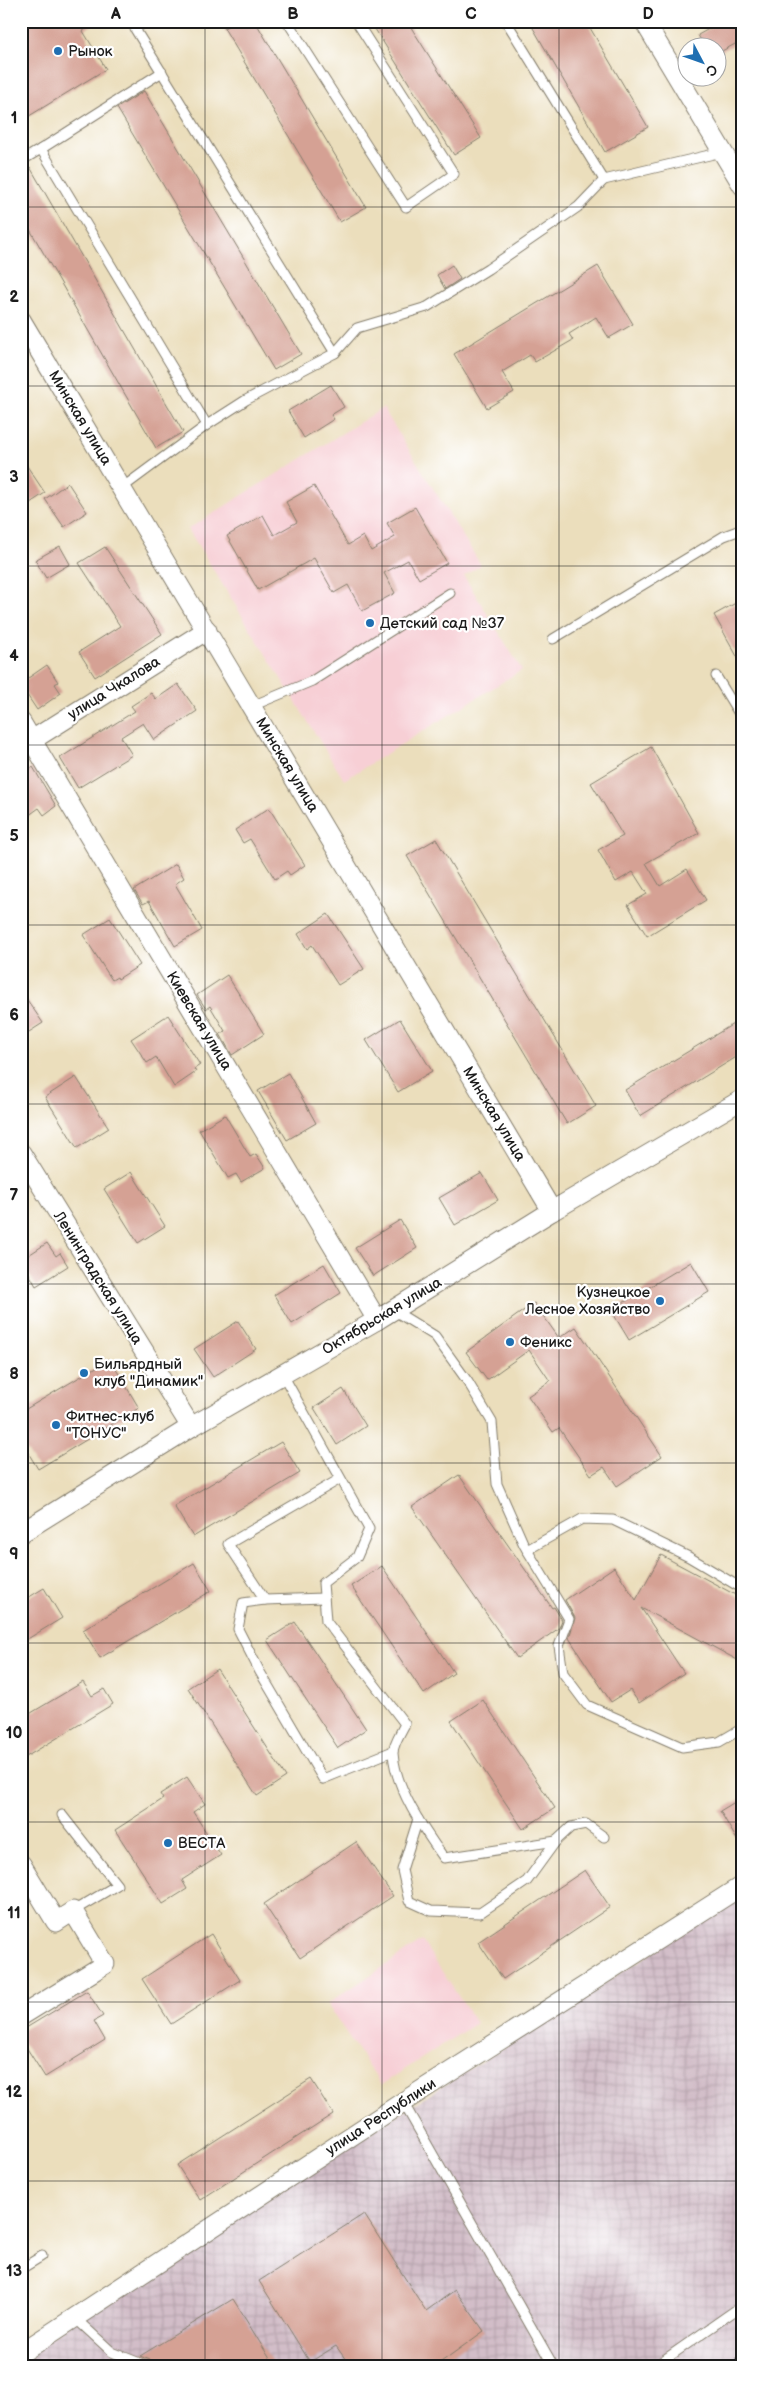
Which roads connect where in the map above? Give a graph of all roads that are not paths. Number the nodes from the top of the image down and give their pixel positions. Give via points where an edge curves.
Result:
1 (147, 21) edge
2 (287, 21) edge
3 (356, 21) edge
4 (506, 21) edge
5 (644, 21) edge
6 (162, 72) junction
7 (41, 149) junction
8 (722, 152) junction
9 (21, 161) edge
10 (604, 180) junction
11 (743, 186) edge
12 (21, 320) edge
13 (336, 353) junction
14 (207, 425) junction
15 (122, 488) junction
16 (743, 529) edge
17 (450, 593) dead end
18 (207, 630) junction
19 (553, 639) dead end
20 (716, 676) dead end
21 (252, 706) junction
22 (743, 720) edge
23 (21, 722) edge
24 (27, 743) edge
25 (743, 1099) edge
26 (21, 1153) edge
27 (552, 1211) junction
28 (385, 1315) junction
29 (283, 1375) junction
30 (190, 1427) junction
31 (340, 1479) junction
32 (21, 1533) edge
33 (527, 1550) junction
34 (743, 1589) edge
35 (324, 1598) junction
36 (265, 1600) junction
37 (743, 1728) edge
38 (393, 1751) junction
39 (62, 1815) dead end
40 (418, 1820) junction
41 (604, 1837) dead end
42 (556, 1840) junction
43 (21, 1864) edge
44 (743, 1884) edge
45 (73, 1911) junction
46 (21, 2016) edge
47 (403, 2102) junction
48 (42, 2256) dead end
49 (21, 2269) edge
50 (743, 2305) edge
51 (75, 2318) junction
52 (21, 2353) edge
53 (150, 2367) edge
54 (554, 2367) edge
55 (654, 2367) edge

1 - 6 lane via 135,28
2 - 3 lane via 406,207 454,174
4 - 10 lane
5 - 8 street
6 - 7 lane
6 - 13 lane
7 - 9 lane
7 - 14 lane
8 - 10 lane
8 - 11 street
10 - 13 lane via 578,207 488,269 427,307 357,328
12 - 15 street, Минская улица
13 - 14 lane via 246,400
14 - 15 lane
15 - 18 street, Минская улица
16 - 19 lane via 724,536
17 - 21 lane via 312,681
18 - 21 street, Минская улица
18 - 24 street, улица Чкалова
20 - 22 lane
21 - 27 street, Минская улица
23 - 24 street, Киевская улица
24 - 28 street, Киевская улица
25 - 27 street, Октябрьская улица
26 - 30 street, Ленинградская улица
27 - 28 street, Октябрьская улица
28 - 29 street, Октябрьская улица
28 - 33 lane via 435,1336 468,1382 492,1422 497,1484
29 - 30 street, Октябрьская улица
29 - 31 lane
30 - 32 street, Октябрьская улица
31 - 35 lane via 369,1529 357,1556 323,1583
31 - 36 lane via 228,1544
33 - 34 lane via 582,1519 613,1520 689,1557
33 - 37 lane via 569,1619 559,1646 563,1674 586,1704 682,1748 719,1742
35 - 36 lane
35 - 38 lane via 326,1622 404,1724
36 - 38 lane via 244,1603 238,1629 323,1779
38 - 40 lane via 398,1778
39 - 45 lane via 117,1885
40 - 42 lane via 444,1858
40 - 42 lane via 402,1870 409,1901 430,1911 480,1913 527,1881
41 - 42 lane via 586,1824 571,1826
43 - 45 street via 56,1922
44 - 47 street, улица Республики
45 - 46 street via 105,1964
47 - 51 street, улица Республики
47 - 54 lane
48 - 49 lane
50 - 55 lane
51 - 52 street, улица Республики
51 - 53 lane via 112,2352

